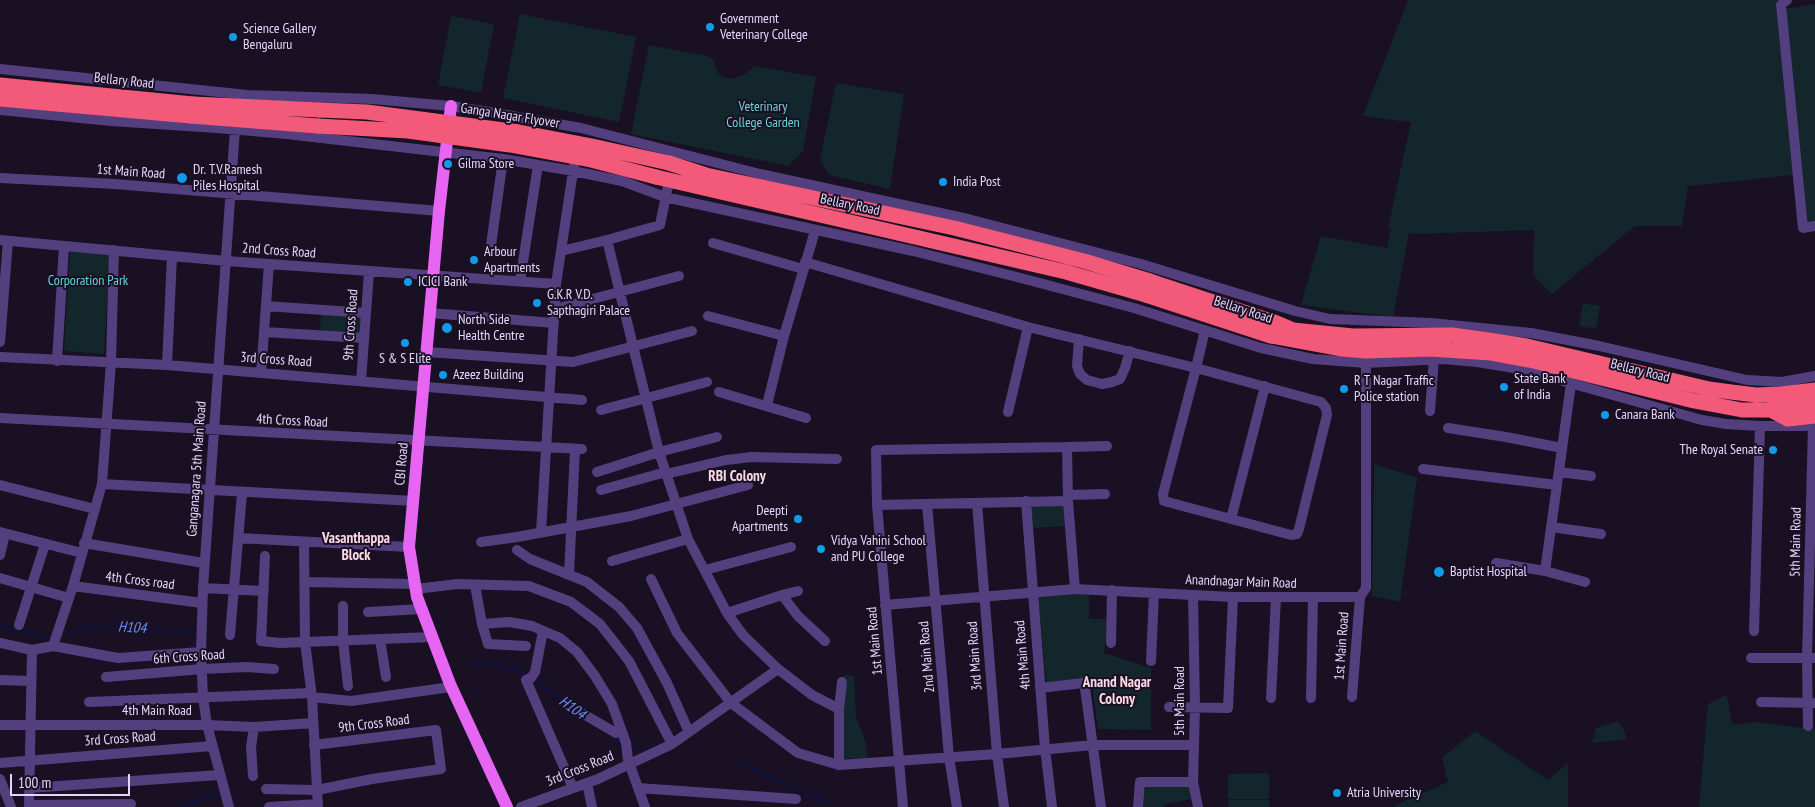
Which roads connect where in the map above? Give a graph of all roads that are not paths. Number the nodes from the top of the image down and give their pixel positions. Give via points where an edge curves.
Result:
1 (1787, 0) edge
2 (4, 69) edge
3 (0, 85) edge
4 (451, 106) junction
5 (1, 107) edge
6 (192, 110) junction
7 (242, 113) junction
8 (581, 128) junction
9 (446, 153) junction
10 (503, 159) junction
11 (538, 165) junction
12 (573, 171) junction
13 (0, 178) edge
14 (663, 179) junction
15 (766, 181) junction
16 (230, 194) junction
17 (665, 198) junction
18 (439, 211) junction
19 (1815, 226) edge
20 (814, 231) junction
21 (4, 240) edge
22 (607, 240) junction
23 (713, 244) dead end
24 (491, 245) dead end
25 (64, 246) junction
26 (114, 250) junction
27 (561, 251) junction
28 (172, 256) junction
29 (226, 260) junction
30 (269, 264) junction
31 (804, 265) junction
32 (369, 272) junction
33 (434, 276) junction
34 (679, 276) dead end
35 (520, 281) junction
36 (556, 284) junction
37 (1148, 288) junction
38 (620, 292) junction
39 (266, 306) junction
40 (555, 309) junction
41 (366, 313) junction
42 (430, 313) junction
43 (708, 316) dead end
44 (554, 323) junction
45 (1028, 326) junction
46 (1272, 329) junction
47 (1205, 330) junction
48 (692, 331) dead end
49 (264, 332) junction
50 (784, 336) junction
51 (364, 338) junction
52 (1079, 339) junction
53 (0, 342) edge
54 (633, 346) junction
55 (1130, 351) junction
56 (427, 352) junction
57 (0, 357) edge
58 (1366, 357) junction
59 (1434, 359) junction
60 (552, 360) junction
61 (57, 361) junction
62 (111, 362) junction
63 (166, 365) junction
64 (1196, 368) junction
65 (218, 370) junction
66 (261, 373) junction
67 (1815, 376) edge
68 (361, 381) junction
69 (706, 382) dead end
70 (1571, 384) junction
71 (424, 386) junction
72 (1266, 386) junction
73 (1815, 390) edge
74 (719, 392) dead end
75 (549, 396) junction
76 (646, 398) junction
77 (582, 400) dead end
78 (1815, 404) edge
79 (767, 405) junction
80 (601, 410) dead end
81 (1771, 410) junction
82 (1430, 411) dead end
83 (1008, 412) dead end
84 (0, 418) edge
85 (806, 418) dead end
86 (1814, 423) edge
87 (107, 424) junction
88 (1760, 426) junction
89 (1448, 428) dead end
90 (214, 430) junction
91 (717, 437) dead end
92 (419, 441) junction
93 (1107, 446) dead end
94 (1067, 447) junction
95 (546, 448) junction
96 (1562, 448) junction
97 (659, 452) junction
98 (837, 459) dead end
99 (1423, 469) dead end
100 (597, 472) dead end
101 (1559, 472) junction
102 (666, 473) junction
103 (1591, 476) dead end
104 (102, 484) junction
105 (0, 485) edge
106 (1557, 485) junction
107 (748, 486) dead end
108 (210, 490) junction
109 (601, 490) dead end
110 (242, 493) junction
111 (1105, 494) dead end
112 (1068, 498) junction
113 (414, 501) junction
114 (1026, 501) junction
115 (977, 503) junction
116 (676, 504) junction
117 (927, 504) junction
118 (877, 505) junction
119 (95, 509) junction
120 (1231, 519) junction
121 (572, 526) junction
122 (1551, 527) junction
123 (541, 532) junction
124 (3, 533) edge
125 (1601, 534) dead end
126 (238, 538) junction
127 (688, 538) junction
128 (304, 542) junction
129 (482, 542) dead end
130 (45, 544) junction
131 (409, 547) junction
132 (791, 547) dead end
133 (83, 548) junction
134 (517, 550) dead end
135 (0, 556) edge
136 (265, 556) dead end
137 (612, 561) dead end
138 (204, 563) junction
139 (1496, 563) dead end
140 (704, 570) junction
141 (1545, 571) junction
142 (569, 574) junction
143 (0, 578) edge
144 (651, 578) dead end
145 (305, 582) junction
146 (1585, 582) dead end
147 (475, 584) junction
148 (73, 586) junction
149 (416, 586) junction
150 (31, 588) junction
151 (203, 588) junction
152 (1075, 589) junction
153 (233, 590) junction
154 (1112, 590) junction
155 (798, 591) dead end
156 (264, 592) junction
157 (1032, 592) junction
158 (1154, 593) junction
159 (782, 595) junction
160 (1193, 595) junction
161 (984, 596) junction
162 (1233, 597) junction
163 (1276, 597) junction
164 (1360, 597) junction
165 (69, 598) junction
166 (1314, 598) junction
167 (936, 601) junction
168 (202, 603) junction
169 (885, 605) junction
170 (343, 606) dead end
171 (422, 609) junction
172 (368, 612) dead end
173 (727, 613) junction
174 (482, 624) junction
175 (19, 625) dead end
176 (543, 631) junction
177 (1754, 631) dead end
178 (230, 635) dead end
179 (432, 636) junction
180 (380, 639) junction
181 (343, 640) junction
182 (825, 641) dead end
183 (305, 642) junction
184 (0, 643) edge
185 (1111, 643) dead end
186 (53, 646) junction
187 (526, 646) dead end
188 (32, 650) junction
189 (202, 652) junction
190 (1751, 658) dead end
191 (1811, 658) edge
192 (1151, 661) dead end
193 (778, 668) junction
194 (202, 669) junction
195 (274, 669) dead end
196 (106, 677) dead end
197 (386, 677) dead end
198 (0, 680) edge
199 (31, 681) junction
200 (842, 682) dead end
201 (348, 686) dead end
202 (452, 687) junction
203 (1040, 688) junction
204 (312, 695) junction
205 (203, 697) junction
206 (1352, 697) dead end
207 (1271, 698) dead end
208 (1311, 698) dead end
209 (89, 702) dead end
210 (1761, 702) dead end
211 (731, 703) junction
212 (1812, 703) edge
213 (1169, 707) dead end
214 (1194, 707) junction
215 (839, 709) junction
216 (580, 712) dead end
217 (313, 723) junction
218 (0, 725) edge
219 (207, 725) junction
220 (30, 726) junction
221 (1808, 726) dead end
222 (254, 727) junction
223 (622, 732) junction
224 (689, 732) junction
225 (1093, 744) junction
226 (314, 745) junction
227 (1194, 745) junction
228 (212, 746) junction
229 (668, 746) junction
230 (1045, 748) junction
231 (997, 754) junction
232 (949, 757) junction
233 (30, 760) junction
234 (629, 762) junction
235 (899, 762) junction
236 (0, 763) edge
237 (839, 765) junction
238 (219, 775) junction
239 (253, 776) dead end
240 (0, 779) edge
241 (1193, 782) junction
242 (587, 783) junction
243 (29, 788) junction
244 (573, 788) junction
245 (638, 788) junction
246 (266, 789) dead end
247 (317, 790) junction
248 (796, 799) dead end
249 (132, 804) dead end
250 (29, 805) junction
251 (318, 805) edge
252 (12, 807) edge
253 (229, 807) edge
254 (269, 807) edge
255 (507, 807) edge
256 (521, 807) edge
257 (592, 807) edge
258 (644, 807) edge
259 (903, 807) edge
260 (957, 807) edge
261 (1004, 807) edge
262 (1052, 807) edge
263 (1101, 807) edge
264 (1138, 807) edge
265 (1198, 807) edge

1 - 19 street via 1781,5 1804,228
2 - 5 street
2 - 7 street
3 - 6 highway, Bellary Road, bridge
4 - 7 street via 340,97
4 - 8 street
4 - 9 main road, CBI Road
5 - 6 highway, Bellary Road, bridge
5 - 7 street via 111,122
6 - 7 highway, Bellary Road
7 - 9 street
7 - 14 highway, Ganga Nagar Flyover, bridge via 318,126 408,131 510,145 591,160
7 - 15 highway, Ganga Nagar Flyover, bridge via 367,112 519,132 592,146 706,175
7 - 16 street, Ganganagara 5th Main Road
8 - 12 street
8 - 15 street
9 - 10 street
9 - 18 main road, CBI Road
10 - 11 street
10 - 24 street
11 - 12 street
11 - 35 street
12 - 17 street via 622,181
12 - 27 street
13 - 16 street, 1st Main Road
14 - 17 street
14 - 37 highway, Bellary Road
15 - 37 highway, Bellary Road via 1084,261
15 - 67 street via 968,219 1141,264 1330,319 1431,323 1531,333 1747,380 1782,382
16 - 18 street, 1st Main Road
16 - 29 street, Ganganagara 5th Main Road
17 - 20 street
17 - 22 street via 660,225
18 - 33 main road, CBI Road
20 - 31 street
20 - 47 street via 1017,277
21 - 25 street, 2nd Cross Road
21 - 53 street
22 - 27 street
22 - 38 street
23 - 31 street
25 - 26 street, 2nd Cross Road
25 - 61 street
26 - 28 street, 2nd Cross Road
26 - 62 street
27 - 36 street
28 - 29 street, 2nd Cross Road
28 - 63 street
29 - 30 street, 2nd Cross Road
29 - 65 street, Ganganagara 5th Main Road
30 - 32 street, 2nd Cross Road
30 - 39 street
31 - 45 street
31 - 50 street
32 - 33 street, 2nd Cross Road
32 - 41 street, 9th Cross Road
33 - 35 street, 2nd Cross Road
33 - 42 main road, CBI Road
34 - 38 street
35 - 36 street, 2nd Cross Road
36 - 40 street
37 - 46 highway, Bellary Road, bridge
38 - 40 street
38 - 54 street
39 - 41 street
39 - 49 street
40 - 44 street
41 - 51 street, 9th Cross Road
42 - 44 street
42 - 56 main road, CBI Road
43 - 50 street
44 - 60 street
45 - 52 street
45 - 83 street
46 - 58 highway, Bellary Road
46 - 73 highway, Bellary Road via 1353,336 1452,335 1527,346 1709,389 1756,395
47 - 58 street via 1261,348 1313,359
47 - 64 street
48 - 54 street
49 - 51 street
49 - 66 street
50 - 79 street
51 - 68 street, 9th Cross Road
52 - 55 street
52 - 55 street via 1077,366 1080,374 1087,380 1102,384 1120,378
54 - 60 street via 573,362
54 - 76 street
55 - 64 street
56 - 60 street
56 - 71 main road, CBI Road
57 - 61 street, 3rd Cross Road
58 - 59 street
58 - 81 highway, Bellary Road via 1430,349 1491,354 1529,360 1719,406
58 - 164 street via 1366,588
59 - 70 street via 1508,367
59 - 82 street
60 - 75 street
61 - 62 street, 3rd Cross Road
62 - 63 street, 3rd Cross Road
62 - 87 street
63 - 65 street, 3rd Cross Road
64 - 72 street
64 - 120 street via 1163,494 1164,501
65 - 66 street, 3rd Cross Road
65 - 90 street, Ganganagara 5th Main Road
66 - 68 street, 3rd Cross Road
68 - 71 street, 3rd Cross Road
69 - 76 street
70 - 88 street via 1702,420
70 - 96 street
71 - 75 street, 3rd Cross Road
71 - 92 main road, CBI Road
72 - 120 street
72 - 120 street via 1321,402 1326,408 1327,415 1299,529 1297,534 1291,535
74 - 79 street
75 - 77 street, 3rd Cross Road
75 - 95 street
76 - 80 street
76 - 97 street
78 - 81 highway, Bellary Road
79 - 85 street
81 - 86 highway via 1788,419
84 - 87 street, 4th Cross Road
86 - 88 street
86 - 191 street, 5th Main Road
87 - 90 street, 4th Cross Road
87 - 104 street
88 - 177 street
89 - 96 street
90 - 92 street, 4th Cross Road
90 - 108 street, Ganganagara 5th Main Road
91 - 97 street
92 - 95 street, 4th Cross Road
92 - 113 main road, CBI Road
93 - 94 street
94 - 112 street
94 - 118 street, 1st Main Road via 876,450
95 - 121 street, 4th Cross Road via 579,449
95 - 123 street
96 - 101 street
97 - 100 street
97 - 102 street
98 - 102 street via 752,457
99 - 106 street
101 - 103 street
101 - 106 street
102 - 109 street
102 - 116 street
104 - 108 street
104 - 119 street
105 - 119 street
106 - 122 street
107 - 116 street
108 - 110 street
108 - 138 street, Ganganagara 5th Main Road
110 - 113 street
110 - 126 street
111 - 112 street
112 - 114 street
112 - 152 street
113 - 131 main road, CBI Road
114 - 115 street
114 - 157 street, 4th Main Road
115 - 117 street
115 - 161 street, 3rd Main Road
116 - 121 street
116 - 127 street
117 - 118 street
117 - 167 street, 2nd Main Road
118 - 169 street, 1st Main Road
119 - 133 street
121 - 123 street
121 - 142 street
122 - 125 street
122 - 141 street
123 - 129 street
124 - 130 street
124 - 135 street
126 - 128 street
126 - 153 street
127 - 137 street
127 - 140 street
128 - 131 street
128 - 145 street
130 - 133 street
130 - 150 street
131 - 149 main road, CBI Road
132 - 140 street
133 - 138 street
133 - 148 street
134 - 142 street
136 - 156 street
138 - 151 street, Ganganagara 5th Main Road
139 - 141 street
140 - 173 street
141 - 146 street
142 - 224 street via 587,582 637,628
143 - 150 street
144 - 211 street via 677,633
145 - 149 street
145 - 183 street
147 - 149 street
147 - 174 street
147 - 229 street via 529,586 571,602 600,624 629,661
148 - 165 street
148 - 168 street, 4th Cross road
149 - 171 main road, CBI Road
150 - 165 street
150 - 175 street
151 - 153 street
151 - 168 street, Ganganagara 5th Main Road
152 - 154 street, Anandnagar Main Road
152 - 157 street, Anandnagar Main Road
153 - 156 street
153 - 178 street
154 - 158 street, Anandnagar Main Road
154 - 185 street
155 - 159 street
156 - 183 street via 261,640
157 - 161 street, Anandnagar Main Road
157 - 203 street, 4th Main Road
158 - 160 street, Anandnagar Main Road
158 - 192 street
159 - 173 street
159 - 182 street via 798,616
160 - 162 street, Anandnagar Main Road
160 - 214 street, 5th Main Road
161 - 167 street, Anandnagar Main Road
161 - 231 street, 3rd Main Road
162 - 163 street, Anandnagar Main Road
162 - 214 street via 1228,708
163 - 166 street, Anandnagar Main Road
163 - 207 street
164 - 166 street, Anandnagar Main Road
164 - 206 street, 1st Main Road
165 - 186 street
166 - 208 street
167 - 169 street, Anandnagar Main Road
167 - 232 street, 2nd Main Road
168 - 189 street, Ganganagara 5th Main Road
169 - 235 street, 1st Main Road
170 - 181 street
171 - 172 street
171 - 179 main road, CBI Road
173 - 193 street via 743,635
174 - 176 street via 509,622
174 - 187 street via 488,644
176 - 223 street via 560,638 577,652 612,704
176 - 244 street via 535,672 529,679
179 - 180 street
179 - 202 main road, CBI Road
180 - 181 street
180 - 197 street
181 - 183 street
181 - 201 street
183 - 204 street
184 - 188 street
186 - 188 street
186 - 189 street via 118,658
188 - 199 street
189 - 194 street, Ganganagara 5th Main Road
190 - 191 street
191 - 212 street, 5th Main Road
193 - 211 street, 3rd Cross Road
193 - 215 street via 812,695
194 - 195 street, 6th Cross Road
194 - 196 street, 6th Cross Road
194 - 205 street, Ganganagara 5th Main Road
198 - 199 street
199 - 220 street
200 - 215 street
202 - 204 street via 351,701
202 - 255 main road, CBI Road
203 - 225 street via 1083,683
203 - 230 street, 4th Main Road
204 - 205 street
204 - 217 street
205 - 209 street
205 - 219 street, Ganganagara 5th Main Road
210 - 212 street
211 - 224 street, 3rd Cross Road
211 - 237 street via 798,753
212 - 221 street, 5th Main Road
213 - 214 street
214 - 227 street, 5th Main Road
215 - 237 street
216 - 223 street via 616,733
217 - 222 street, 4th Main Road
217 - 226 street
218 - 220 street, 4th Main Road
219 - 220 street, 4th Main Road
219 - 222 street, 4th Main Road
219 - 228 street, Ganganagara 5th Main Road
220 - 233 street
222 - 239 street via 251,747
223 - 234 street
224 - 229 street, 3rd Cross Road
225 - 227 street
225 - 230 street
225 - 263 street
226 - 247 street
226 - 247 street, 9th Cross Road via 436,730 441,768
227 - 241 street, 5th Main Road
228 - 233 street, 3rd Cross Road
228 - 238 street, Ganganagara 5th Main Road
229 - 234 street, 3rd Cross Road
230 - 231 street
230 - 262 street, 4th Main Road
231 - 232 street
231 - 261 street, 3rd Main Road
232 - 235 street
232 - 260 street, 2nd Main Road
233 - 236 street, 3rd Cross Road
233 - 243 street
234 - 242 street, 3rd Cross Road
234 - 245 street
235 - 237 street
235 - 259 street, 1st Main Road
238 - 243 street
238 - 253 street, Ganganagara 5th Main Road
240 - 252 street
241 - 264 street via 1140,782
241 - 265 street, 5th Main Road
242 - 244 street, 3rd Cross Road
242 - 257 street
243 - 250 street
244 - 256 street, 3rd Cross Road
245 - 248 street
245 - 258 street
246 - 247 street
247 - 251 street
249 - 250 street
250 - 252 street
251 - 254 street

